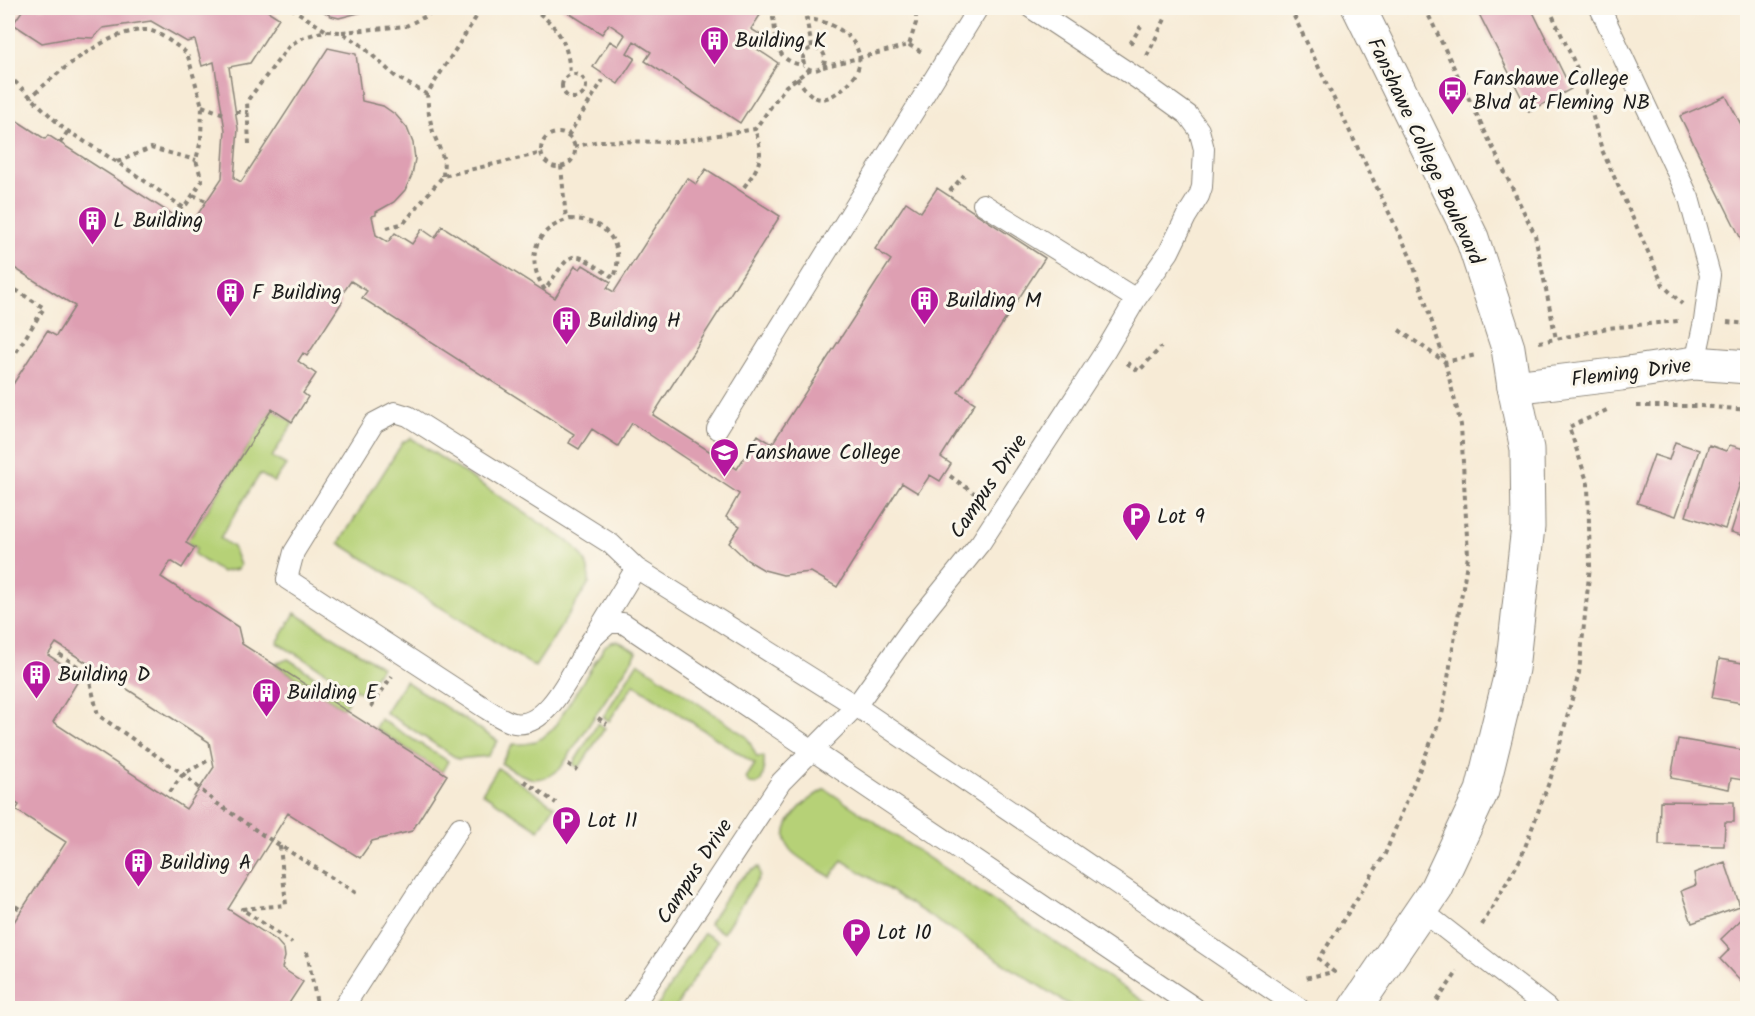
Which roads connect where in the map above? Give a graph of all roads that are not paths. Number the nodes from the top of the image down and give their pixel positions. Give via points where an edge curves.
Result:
1 (978, 8) edge
2 (1031, 8) edge
3 (1359, 8) edge
4 (1600, 8) edge
5 (983, 204) dead end
6 (1136, 299) junction
7 (1695, 363) junction
8 (1748, 367) edge
9 (1514, 387) junction
10 (717, 429) dead end
11 (636, 568) junction
12 (594, 637) junction
13 (856, 706) junction
14 (811, 751) junction
15 (460, 827) dead end
16 (1421, 910) junction
17 (343, 1008) edge
18 (632, 1008) edge
19 (1195, 1008) edge
20 (1299, 1008) edge
21 (1356, 1008) edge
22 (1546, 1008) edge

1 - 10 lane
2 - 6 lane, Campus Drive via 1175,105 1199,130 1204,149 1199,196 1169,252
3 - 9 street, Fanshawe College Boulevard via 1472,238 1508,348
4 - 7 lane via 1689,198 1710,275
5 - 6 lane
6 - 13 lane, Campus Drive via 981,542
7 - 8 street, Fleming Drive
7 - 9 street, Fleming Drive
9 - 16 street, Fanshawe College Boulevard via 1527,449 1528,527 1512,669 1482,791 1436,889
11 - 12 lane
11 - 12 lane via 610,544 408,416 395,412 374,423 294,552 287,579 512,723 534,721 551,705
11 - 13 lane
12 - 14 lane via 609,623 623,623
13 - 14 lane, Campus Drive
13 - 20 lane
14 - 18 lane, Campus Drive via 782,782
14 - 19 lane
15 - 17 lane
16 - 21 street, Fanshawe College Boulevard
16 - 22 lane

